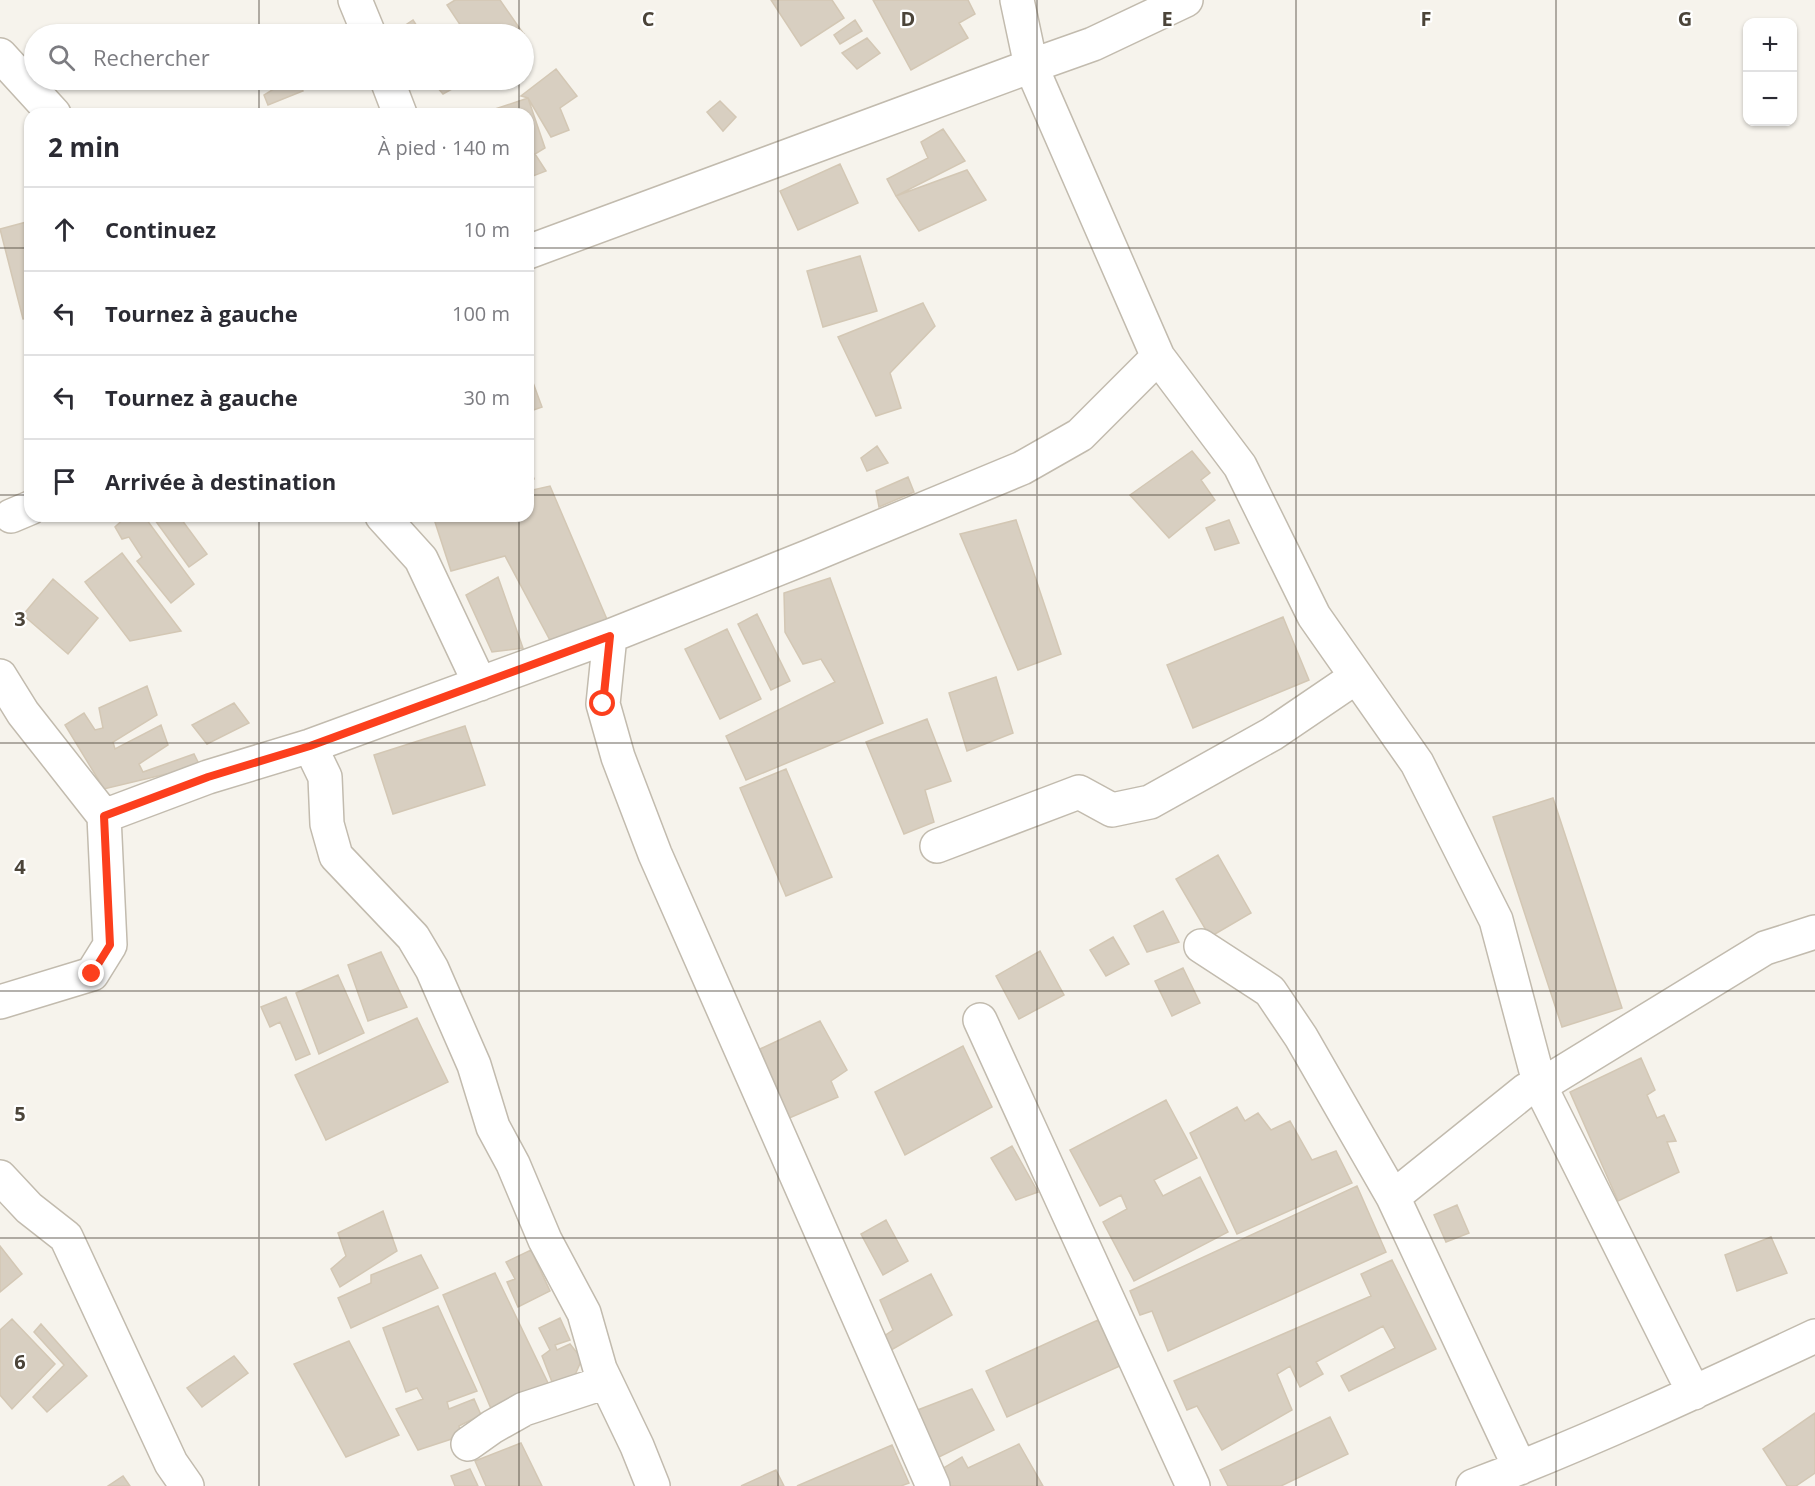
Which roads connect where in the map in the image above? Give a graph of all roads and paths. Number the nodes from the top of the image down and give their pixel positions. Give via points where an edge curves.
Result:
1 (355, 0) edge
2 (1017, 0) edge
3 (1186, 0) edge
4 (365, 24) edge
5 (0, 55) edge
6 (1031, 66) junction
7 (24, 81) edge
8 (32, 90) edge
9 (391, 90) edge
10 (49, 108) edge
11 (398, 108) edge
12 (534, 250) edge
13 (1158, 357) junction
14 (387, 522) edge
15 (610, 636) junction
16 (0, 676) edge
17 (1356, 677) junction
18 (480, 684) junction
19 (12, 716) edge
20 (310, 746) junction
21 (104, 816) junction
22 (937, 846) dead end
23 (1815, 932) edge
24 (1201, 946) dead end
25 (0, 1002) edge
26 (981, 1020) dead end
27 (1540, 1086) junction
28 (0, 1178) edge
29 (1393, 1197) junction
30 (1815, 1336) edge
31 (606, 1382) junction
32 (1694, 1393) junction
33 (468, 1444) dead end
34 (1520, 1468) junction
35 (187, 1486) edge
36 (653, 1486) edge
37 (933, 1486) edge
38 (1193, 1486) edge
39 (1473, 1486) edge

1 - 4 street
2 - 6 street
3 - 6 street via 1094,44
5 - 7 street
6 - 12 street
6 - 13 street
8 - 10 street
9 - 11 street
13 - 15 street via 1080,435 1022,468
13 - 17 street via 1240,466 1314,616
14 - 18 street via 421,559
15 - 18 street
15 - 37 street via 603,704 630,789
16 - 19 street
17 - 22 street via 1272,734 1150,802 1112,810 1079,792
17 - 27 street via 1416,763 1496,920
18 - 20 street
19 - 21 street
20 - 21 street via 208,777
20 - 31 street via 325,777 327,824 336,856 413,938 432,969 474,1065 493,1127 584,1313
21 - 25 street via 110,945 92,974
23 - 27 street via 1765,948
24 - 29 street via 1270,991 1301,1037
26 - 38 street
27 - 29 street via 1526,1090
27 - 32 street
28 - 35 street via 29,1208 66,1237 171,1463
29 - 34 street
30 - 32 street
31 - 33 street via 524,1409
31 - 36 street
32 - 34 street
34 - 39 street

